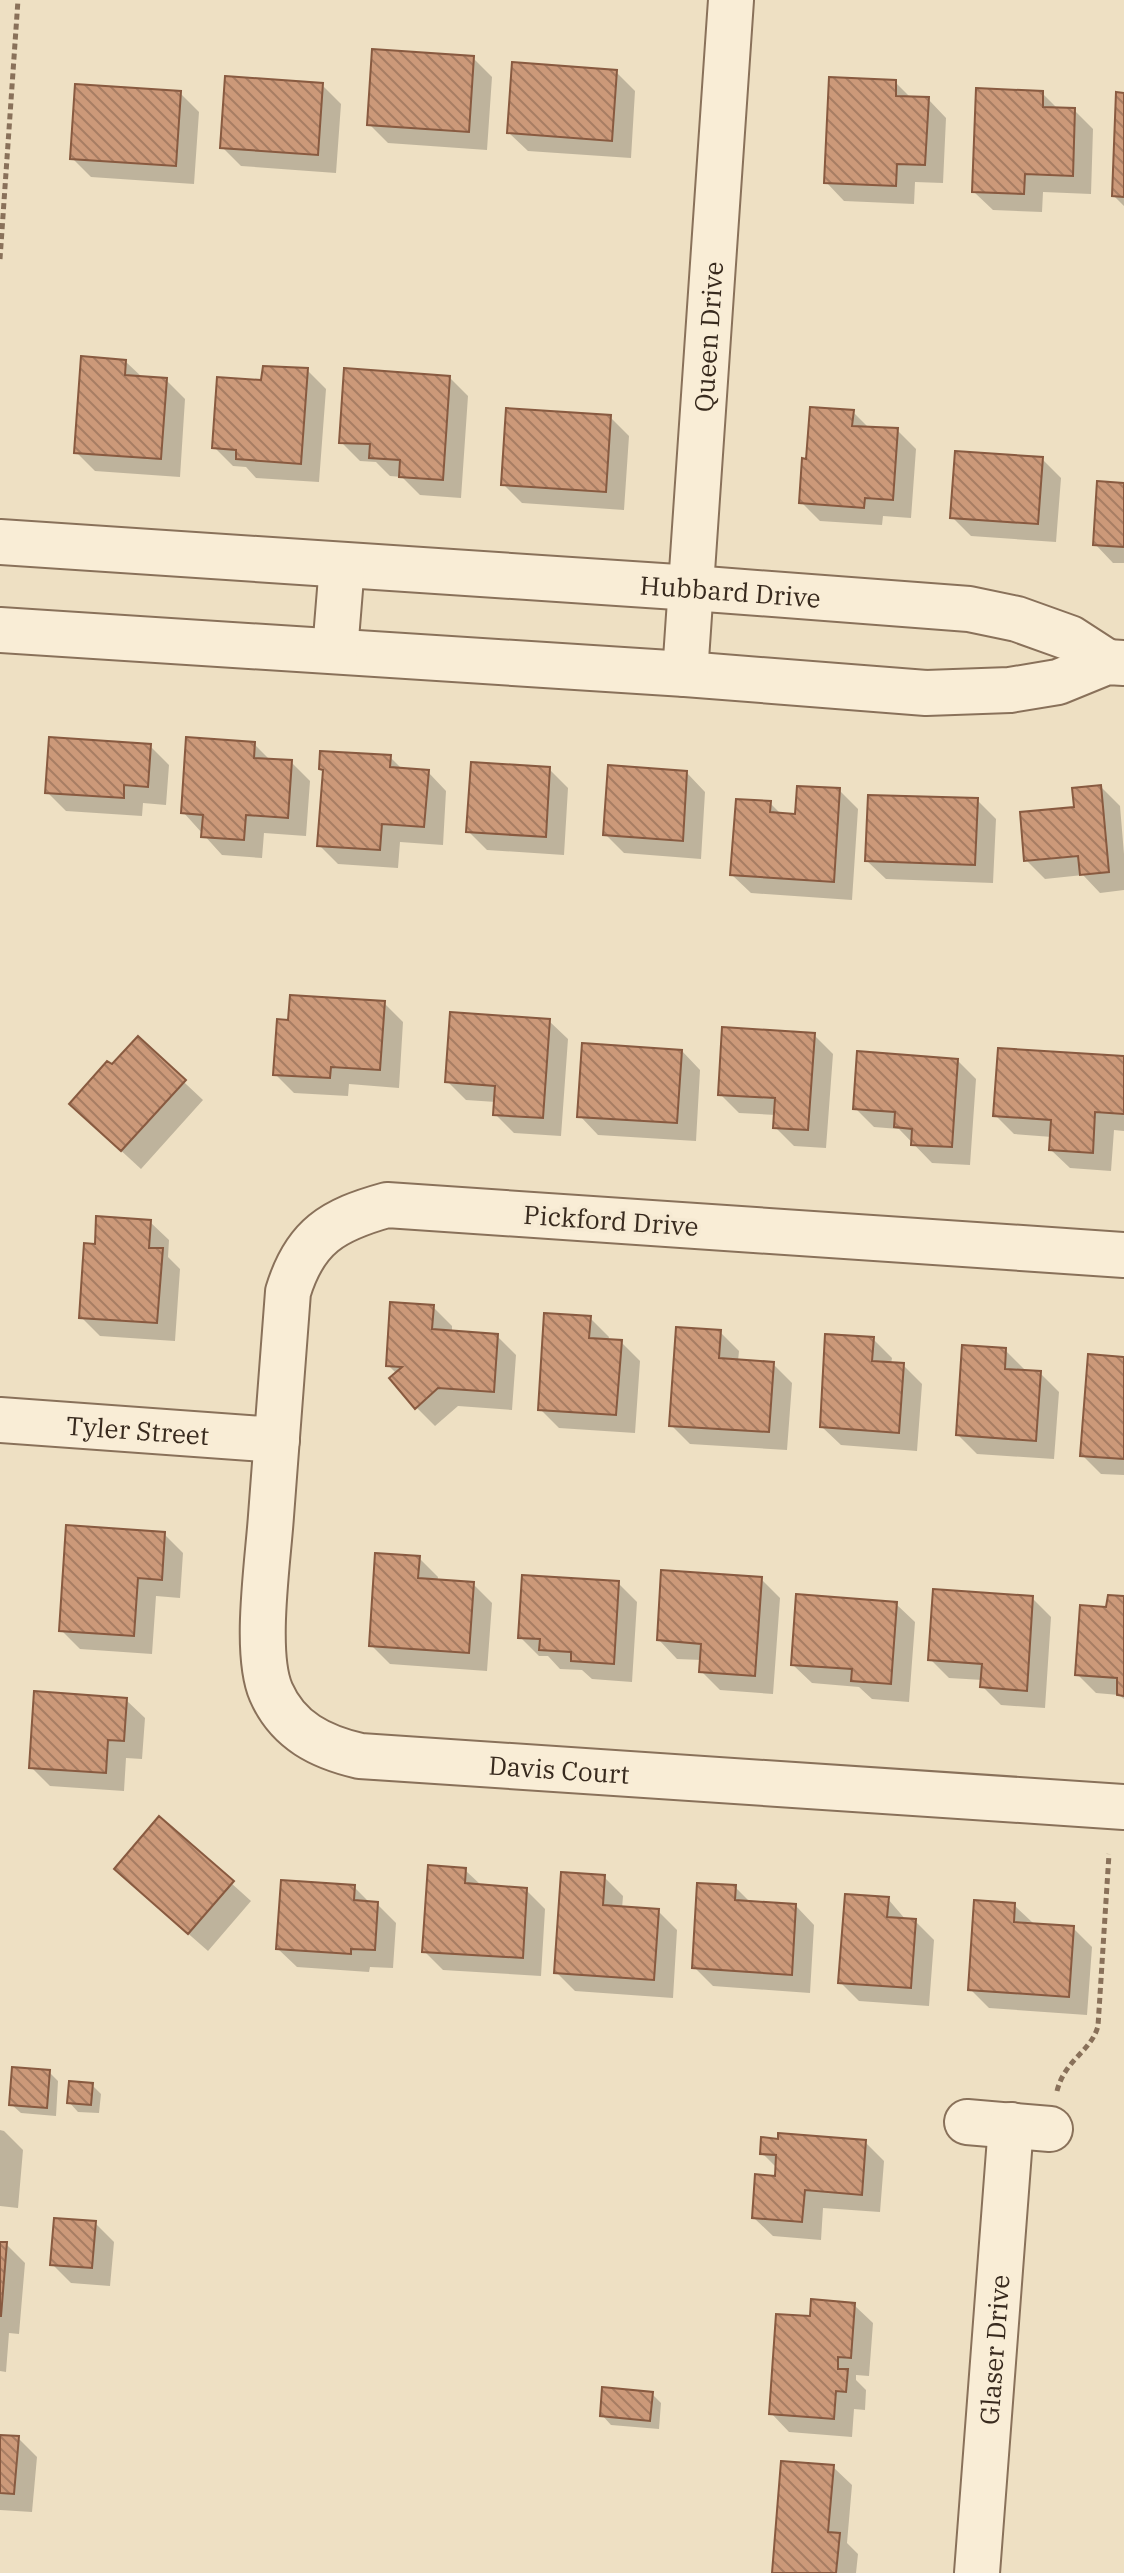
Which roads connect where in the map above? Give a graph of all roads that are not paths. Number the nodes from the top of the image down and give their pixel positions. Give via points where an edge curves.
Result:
1 (731, 0) edge
2 (0, 542) edge
3 (342, 565) junction
4 (692, 588) junction
5 (0, 630) edge
6 (335, 651) junction
7 (1116, 663) edge
8 (685, 674) junction
9 (1124, 1255) edge
10 (0, 1420) edge
11 (277, 1440) junction
12 (1124, 1807) edge
13 (967, 2122) dead end
14 (977, 2573) edge

1 - 4 street, Queen Drive
2 - 3 street, Hubbard Drive
3 - 4 street, Hubbard Drive
3 - 6 street
4 - 7 street, Hubbard Drive via 969,609 1070,638
4 - 8 street, Queen Drive
5 - 6 street, Hubbard Drive
6 - 8 street, Hubbard Drive
7 - 8 street, Hubbard Drive via 1058,682 966,693
9 - 11 street, Pickford Drive via 387,1205 330,1228 296,1265 288,1292
10 - 11 street, Tyler Street
11 - 12 street, Davis Court via 263,1661 282,1711 316,1742 360,1756
13 - 14 street, Glaser Drive via 1030,2127

